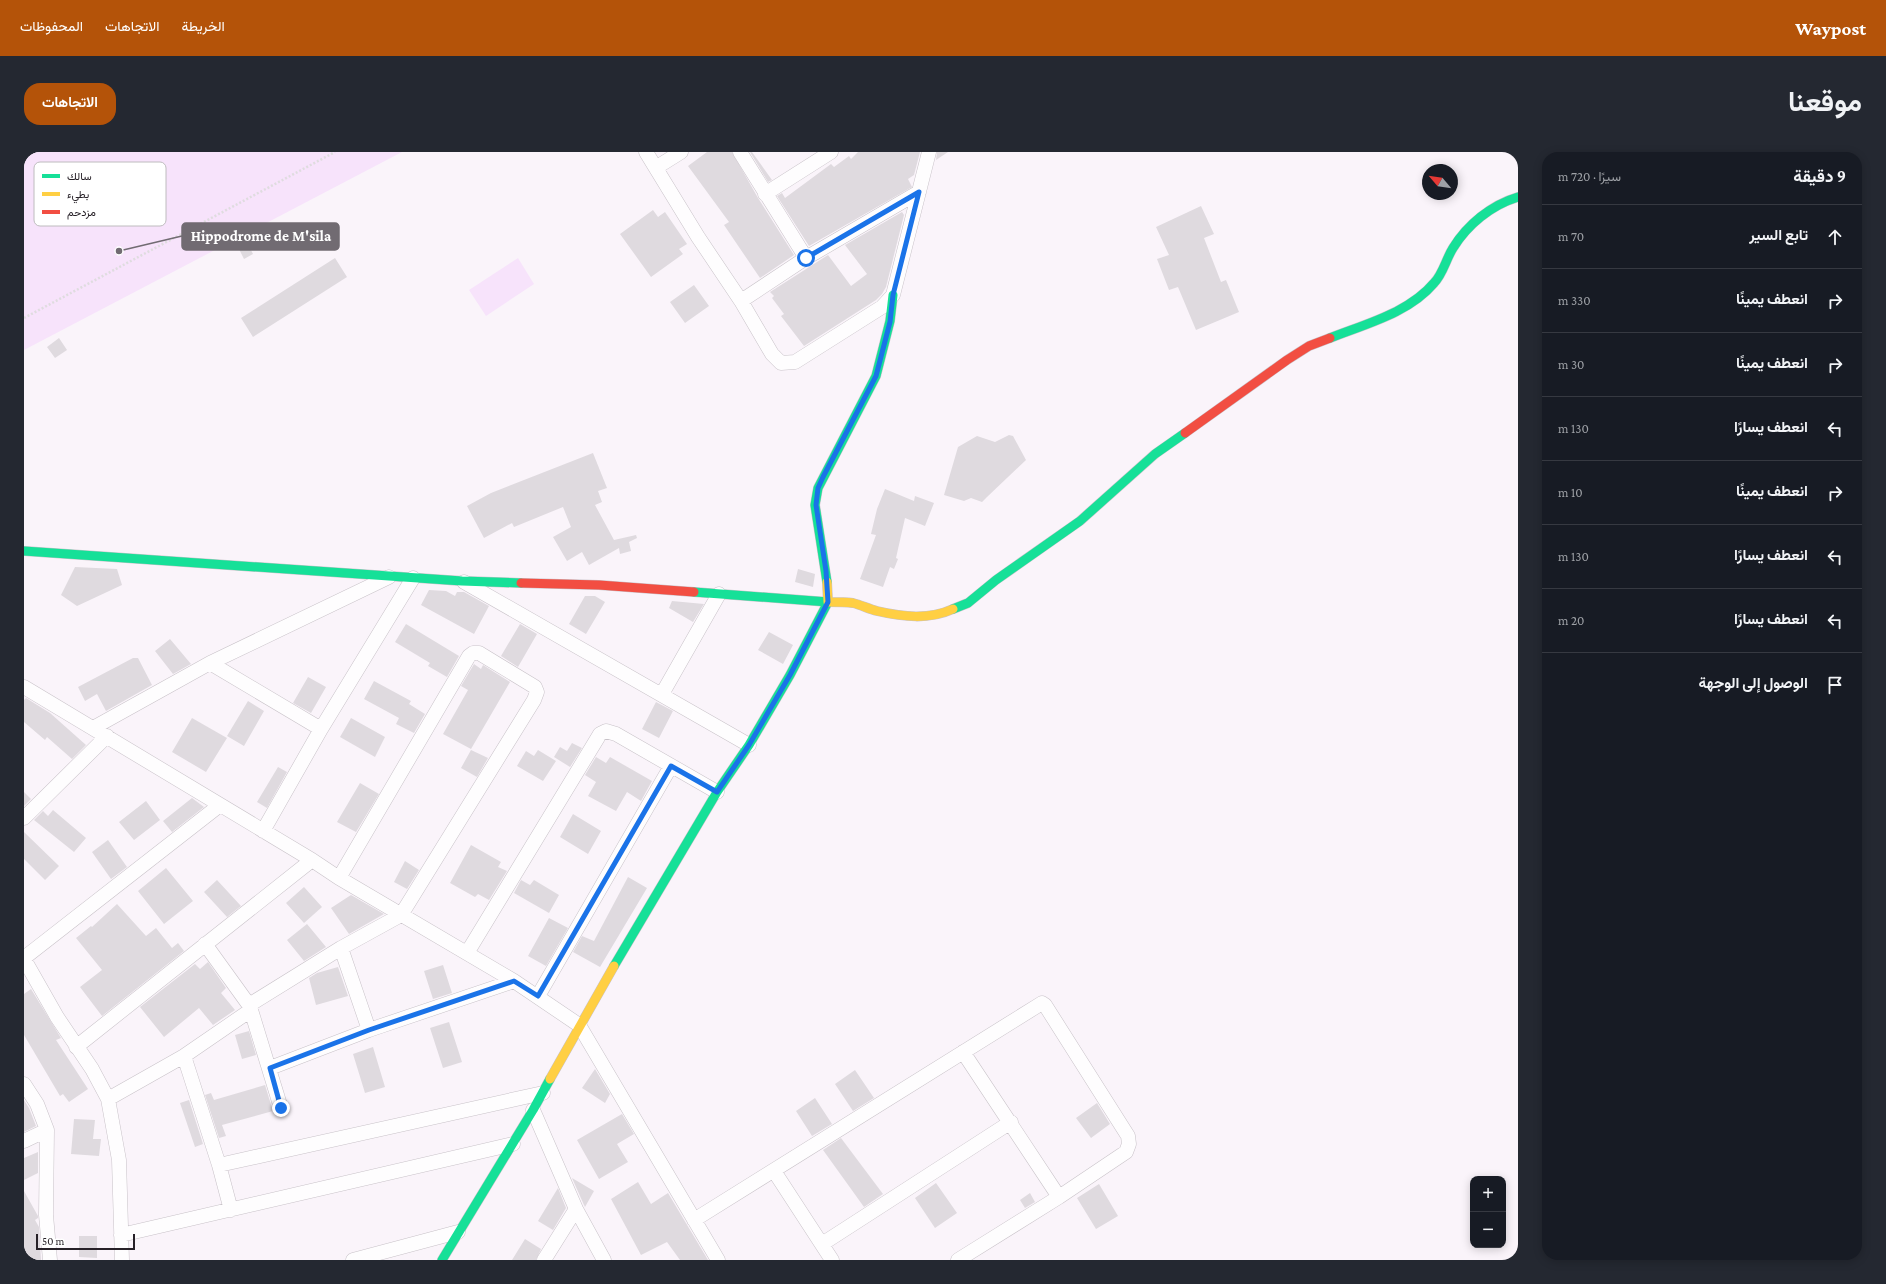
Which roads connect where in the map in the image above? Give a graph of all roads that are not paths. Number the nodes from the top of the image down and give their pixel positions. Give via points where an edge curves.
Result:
1 (646, 152) edge
2 (681, 152) edge
3 (740, 152) edge
4 (831, 152) edge
5 (929, 152) edge
6 (657, 167) junction
7 (919, 192) junction
8 (766, 194) junction
9 (1518, 197) edge
10 (806, 258) junction
11 (893, 295) junction
12 (741, 301) junction
13 (24, 551) edge
14 (389, 576) junction
15 (413, 578) junction
16 (462, 581) junction
17 (719, 594) junction
18 (828, 602) junction
19 (210, 663) junction
20 (24, 687) edge
21 (662, 694) junction
22 (93, 728) junction
23 (321, 729) junction
24 (107, 736) junction
25 (749, 745) junction
26 (671, 766) junction
27 (717, 792) junction
28 (220, 806) junction
29 (24, 818) edge
30 (263, 831) junction
31 (312, 860) junction
32 (339, 878) junction
33 (401, 915) junction
34 (205, 944) junction
35 (341, 948) junction
36 (466, 953) junction
37 (24, 959) edge
38 (514, 981) junction
39 (538, 996) junction
40 (250, 1008) junction
41 (579, 1025) junction
42 (369, 1030) junction
43 (76, 1046) junction
44 (963, 1052) junction
45 (184, 1056) junction
46 (270, 1068) junction
47 (24, 1084) edge
48 (542, 1093) junction
49 (108, 1099) junction
50 (281, 1108) dead end
51 (533, 1110) junction
52 (1011, 1122) junction
53 (47, 1130) junction
54 (24, 1141) edge
55 (513, 1144) junction
56 (219, 1165) junction
57 (774, 1171) junction
58 (1059, 1197) junction
59 (576, 1209) junction
60 (231, 1210) junction
61 (694, 1220) junction
62 (458, 1232) junction
63 (121, 1236) junction
64 (822, 1244) junction
65 (50, 1260) edge
66 (122, 1260) edge
67 (353, 1260) edge
68 (442, 1260) edge
69 (544, 1260) edge
70 (604, 1260) edge
71 (718, 1260) edge
72 (832, 1260) edge
73 (958, 1260) edge

1 - 6 street
2 - 6 street
3 - 8 street
4 - 8 street
5 - 7 street
6 - 12 street via 698,237
7 - 10 street
7 - 11 street
8 - 10 street
9 - 18 street via 1504,201 1474,222 1453,248 1435,283 1412,302 1394,312 1309,346 1287,360 1155,454 1080,521 996,580 968,603 942,614 926,617 878,611 848,602
10 - 12 street
11 - 12 street via 882,307 795,362 788,363 776,360
11 - 18 street via 890,322 876,376 823,477 816,497
13 - 14 street
14 - 15 street
14 - 19 street
15 - 16 street
15 - 23 street
16 - 17 street via 599,585
16 - 21 street
17 - 18 street
17 - 21 street
18 - 25 street via 790,675
19 - 22 street
19 - 23 street
20 - 22 street
21 - 25 street
22 - 24 street
23 - 30 street
24 - 28 street
24 - 29 street
25 - 27 street
26 - 27 street
26 - 36 street via 616,734 606,731 600,734
26 - 39 street
27 - 41 street
28 - 30 street
28 - 37 street
30 - 31 street
31 - 32 street
31 - 34 street
32 - 33 street
32 - 33 street via 469,656 479,653 506,668 535,687 537,695
33 - 35 street
33 - 36 street
34 - 40 street
34 - 43 street
35 - 40 street
35 - 42 street
36 - 38 street
37 - 43 street
38 - 39 street
38 - 42 street
39 - 41 street
40 - 45 street
40 - 46 street
41 - 48 street
41 - 61 street
42 - 46 street
43 - 49 street
44 - 52 street
44 - 57 street
44 - 58 street via 1040,1003 1045,1005 1128,1136 1129,1144 1126,1152
45 - 49 street
45 - 56 street
46 - 50 street
47 - 53 street via 37,1104
48 - 51 street
48 - 56 street
49 - 63 street via 119,1160
51 - 55 street
51 - 59 street
52 - 58 street
52 - 64 street
53 - 54 street
53 - 65 street via 46,1215
55 - 60 street
55 - 62 street
56 - 60 street
57 - 61 street
57 - 64 street
58 - 73 street
59 - 69 street
59 - 70 street
60 - 63 street
61 - 71 street
62 - 67 street
62 - 68 street
63 - 66 street
64 - 72 street

